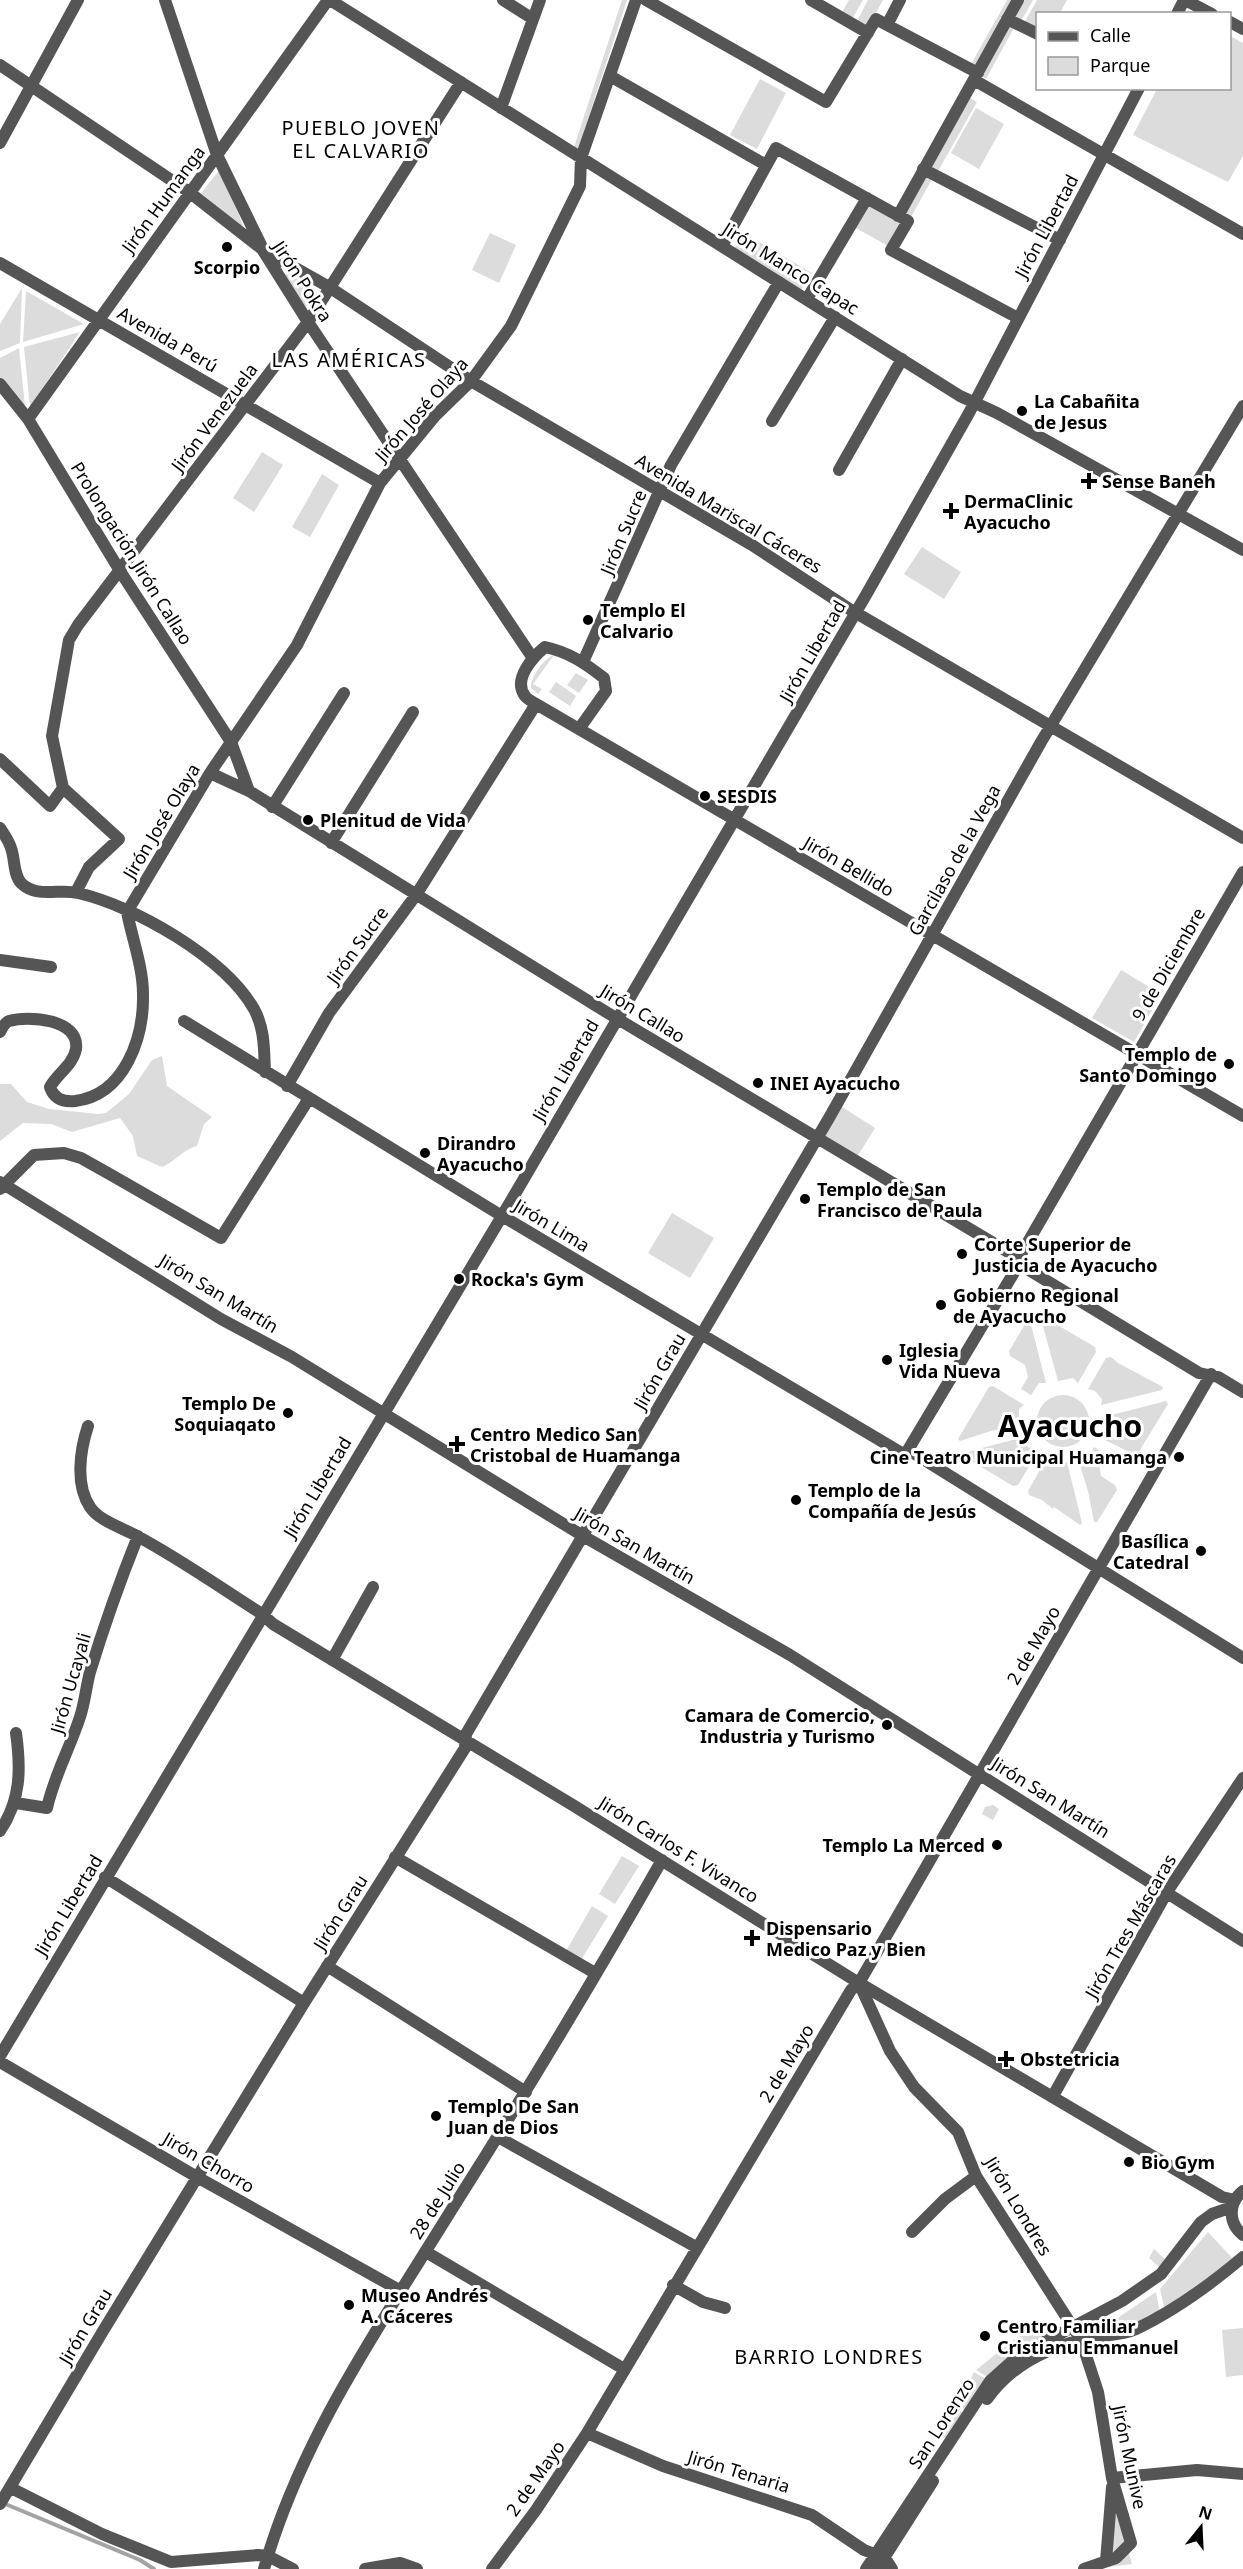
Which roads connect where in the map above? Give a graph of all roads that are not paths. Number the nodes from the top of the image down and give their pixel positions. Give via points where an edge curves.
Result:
1 (78, 0) edge
2 (165, 0) edge
3 (329, 0) edge
4 (503, 0) edge
5 (540, 0) edge
6 (636, 0) edge
7 (646, 0) edge
8 (812, 0) edge
9 (900, 0) edge
10 (1018, 0) edge
11 (1180, 4) edge
12 (1206, 12) edge
13 (533, 19) junction
14 (1008, 19) junction
15 (887, 25) junction
16 (868, 33) junction
17 (1036, 33) edge
18 (0, 65) edge
19 (610, 76) junction
20 (976, 76) junction
21 (461, 82) junction
22 (33, 86) junction
23 (1138, 90) edge
24 (501, 108) junction
25 (0, 143) edge
26 (1104, 153) junction
27 (217, 155) junction
28 (581, 158) junction
29 (766, 165) junction
30 (923, 169) junction
31 (189, 192) junction
32 (867, 198) junction
33 (903, 218) junction
34 (1243, 234) edge
35 (1060, 240) junction
36 (722, 246) junction
37 (262, 249) junction
38 (0, 263) edge
39 (779, 282) junction
40 (329, 288) junction
41 (807, 299) junction
42 (835, 317) junction
43 (1018, 318) junction
44 (99, 320) junction
45 (308, 322) junction
46 (902, 359) junction
47 (471, 381) junction
48 (0, 384) edge
49 (974, 402) junction
50 (245, 405) junction
51 (1243, 406) edge
52 (28, 419) junction
53 (772, 421) dead end
54 (401, 459) junction
55 (840, 470) dead end
56 (380, 483) junction
57 (660, 490) junction
58 (1179, 514) junction
59 (1243, 549) edge
60 (120, 571) junction
61 (856, 612) junction
62 (532, 657) junction
63 (583, 662) junction
64 (344, 693) dead end
65 (536, 704) junction
66 (413, 712) dead end
67 (1051, 726) junction
68 (579, 729) junction
69 (231, 742) junction
70 (0, 759) edge
71 (210, 773) junction
72 (63, 788) junction
73 (249, 791) junction
74 (272, 807) junction
75 (735, 821) junction
76 (0, 828) edge
77 (1243, 837) edge
78 (331, 843) junction
79 (1243, 872) edge
80 (76, 892) junction
81 (416, 895) junction
82 (127, 912) junction
83 (933, 934) junction
84 (0, 960) edge
85 (51, 967) dead end
86 (616, 1018) junction
87 (184, 1021) dead end
88 (0, 1032) edge
89 (1137, 1055) junction
90 (265, 1072) junction
91 (286, 1086) junction
92 (308, 1100) junction
93 (1243, 1116) edge
94 (817, 1137) junction
95 (2, 1185) edge
96 (502, 1216) junction
97 (1019, 1264) junction
98 (701, 1335) junction
99 (1211, 1374) junction
100 (1243, 1392) edge
101 (382, 1414) junction
102 (88, 1426) dead end
103 (907, 1453) junction
104 (138, 1536) junction
105 (583, 1536) junction
106 (1098, 1567) junction
107 (373, 1587) dead end
108 (262, 1614) junction
109 (1243, 1658) edge
110 (332, 1660) junction
111 (16, 1733) dead end
112 (466, 1741) junction
113 (981, 1774) junction
114 (1243, 1778) edge
115 (16, 1803) junction
116 (0, 1831) edge
117 (395, 1857) junction
118 (662, 1860) junction
119 (105, 1877) junction
120 (1167, 1892) junction
121 (1243, 1941) edge
122 (327, 1966) junction
123 (595, 1973) junction
124 (859, 1983) junction
125 (304, 2003) junction
126 (0, 2056) edge
127 (0, 2062) edge
128 (526, 2092) junction
129 (1053, 2096) junction
130 (498, 2137) junction
131 (976, 2176) junction
132 (197, 2177) junction
133 (1237, 2199) edge
134 (912, 2232) dead end
135 (1243, 2235) edge
136 (696, 2247) junction
137 (426, 2252) junction
138 (1243, 2257) edge
139 (674, 2285) junction
140 (401, 2291) junction
141 (724, 2308) dead end
142 (1075, 2328) junction
143 (1081, 2340) junction
144 (624, 2370) junction
145 (587, 2433) junction
146 (1243, 2474) edge
147 (1113, 2478) junction
148 (11, 2488) junction
149 (0, 2504) edge
150 (884, 2560) edge
151 (266, 2561) edge
152 (1106, 2561) junction
153 (293, 2569) edge
154 (365, 2569) edge
155 (417, 2569) edge
156 (492, 2569) edge
157 (866, 2569) edge
158 (877, 2569) edge
159 (1084, 2569) edge

1 - 22 street
2 - 27 street
3 - 21 street, Jirón Manco Capac
3 - 27 street, Jirón Humanga
4 - 13 street
5 - 13 street
6 - 19 street, Jirón José Olaya
7 - 16 street via 826,102
8 - 16 street
9 - 15 street
10 - 14 street
11 - 12 street
13 - 24 street
14 - 17 street
14 - 20 street
15 - 16 street via 876,19
15 - 20 street
18 - 22 street, Jirón Pokra
19 - 28 street, Jirón José Olaya
19 - 29 street
20 - 26 street
20 - 30 street
21 - 24 street, Jirón Manco Capac
21 - 40 street, Jirón Venezuela
22 - 25 street
22 - 31 street, Jirón Pokra
23 - 26 street, Jirón Libertad
24 - 28 street, Jirón Manco Capac
26 - 34 street
26 - 35 street, Jirón Libertad
27 - 31 street, Jirón Humanga
27 - 37 street
28 - 36 street, Jirón Manco Capac
28 - 47 street, Jirón José Olaya via 580,186 527,294 511,326
29 - 32 street via 777,148
29 - 36 street
30 - 33 street
30 - 35 street
31 - 37 street, Jirón Pokra
31 - 44 street, Jirón Humanga
32 - 33 street
32 - 41 street
33 - 43 street via 891,250
35 - 43 street, Jirón Libertad
36 - 39 street, Jirón Manco Capac
37 - 40 street, Avenida Mariscal Cáceres
37 - 45 street, Jirón Pokra
38 - 44 street, Avenida Perú
39 - 41 street, Jirón Manco Capac
39 - 57 street, Jirón Sucre
40 - 45 street, Jirón Venezuela
40 - 47 street, Avenida Mariscal Cáceres
41 - 42 street, Jirón Manco Capac
42 - 46 street, Jirón Manco Capac
42 - 53 street
43 - 49 street, Jirón Libertad
44 - 50 street, Avenida Perú
44 - 52 street, Jirón Humanga
45 - 50 street, Jirón Venezuela
45 - 54 street, Jirón Pokra
46 - 49 street, Jirón Manco Capac
46 - 55 street
47 - 54 street, Jirón José Olaya via 435,416
47 - 57 street, Avenida Mariscal Cáceres
48 - 52 street, Prolongación Jirón Callao
49 - 58 street, Jirón Manco Capac
49 - 61 street, Jirón Libertad
50 - 56 street, Avenida Perú
50 - 60 street, Jirón Venezuela
51 - 58 street, Garcilaso de la Vega
52 - 60 street, Prolongación Jirón Callao
54 - 56 street, Jirón José Olaya
54 - 62 street, Jirón Pokra
56 - 69 street, Jirón José Olaya via 297,645
57 - 61 street, Avenida Mariscal Cáceres
57 - 63 street, Jirón Sucre
58 - 59 street, Jirón Manco Capac
58 - 67 street, Garcilaso de la Vega
60 - 69 street, Prolongación Jirón Callao
60 - 72 street, Jirón Venezuela via 69,640 52,736
61 - 67 street, Avenida Mariscal Cáceres
61 - 75 street, Jirón Libertad
62 - 63 street via 545,647
62 - 65 street, Jirón Bellido via 521,685 524,695
63 - 68 street via 604,678 606,691
64 - 74 street
65 - 68 street, Jirón Bellido
65 - 81 street, Jirón Sucre
66 - 78 street
67 - 77 street, Avenida Mariscal Cáceres
67 - 83 street, Garcilaso de la Vega
68 - 75 street, Jirón Bellido
69 - 71 street, Jirón José Olaya
69 - 73 street
70 - 72 street via 50,806
71 - 73 street, Jirón Callao
71 - 82 street, Jirón José Olaya
72 - 80 street via 119,839 89,867
73 - 74 street, Jirón Callao
74 - 78 street, Jirón Callao
75 - 83 street, Jirón Bellido
75 - 86 street, Jirón Libertad
76 - 80 street via 11,846 22,884 48,893
78 - 81 street, Jirón Callao
79 - 89 street, 9 de Diciembre
80 - 82 street
81 - 86 street, Jirón Callao
81 - 91 street, Jirón Sucre via 329,1014
82 - 88 street via 143,994 132,1055 117,1078 81,1100 63,1101 52,1094 50,1087 74,1056 76,1040 67,1027 48,1021 11,1020
82 - 90 street via 144,917 230,975 255,1010 264,1038
83 - 89 street, Jirón Bellido
83 - 94 street, Garcilaso de la Vega
84 - 85 street
86 - 94 street, Jirón Callao
86 - 96 street, Jirón Libertad
87 - 90 street, Jirón Lima
89 - 93 street, Jirón Bellido
89 - 97 street, 9 de Diciembre via 1021,1254
90 - 91 street, Jirón Lima
91 - 92 street, Jirón Lima
92 - 95 street via 221,1238 81,1158 64,1153 34,1155
92 - 96 street, Jirón Lima
94 - 97 street, Jirón Callao via 1010,1252
94 - 98 street, Garcilaso de la Vega
95 - 101 street, Jirón San Martín
96 - 98 street, Jirón Lima
96 - 101 street, Jirón Libertad
97 - 99 street, Jirón Callao via 1198,1373
97 - 103 street, 9 de Diciembre
98 - 103 street, Jirón Lima
98 - 105 street, Jirón Grau
99 - 100 street, Jirón Callao
99 - 106 street, 2 de Mayo
101 - 105 street, Jirón San Martín
101 - 108 street, Jirón Libertad
102 - 104 street via 81,1473 86,1500 99,1516
103 - 106 street, Jirón Lima
104 - 108 street
104 - 115 street, Jirón Ucayali via 117,1587 82,1713 52,1784 47,1808
105 - 112 street, Jirón Grau via 466,1734
105 - 113 street, Jirón San Martín via 790,1655
106 - 109 street, Jirón Lima
106 - 113 street, 2 de Mayo
107 - 110 street
108 - 110 street, Jirón Carlos F. Vivanco
108 - 119 street, Jirón Libertad
110 - 112 street, Jirón Carlos F. Vivanco
111 - 115 street via 20,1762
112 - 117 street, Jirón Grau
112 - 118 street, Jirón Carlos F. Vivanco
113 - 120 street, Jirón San Martín
113 - 124 street, 2 de Mayo
114 - 120 street, Jirón Tres Máscaras
115 - 116 street
117 - 122 street, Jirón Grau
117 - 123 street
118 - 123 street, 28 de Julio
118 - 124 street, Jirón Carlos F. Vivanco
119 - 125 street
119 - 126 street, Jirón Libertad
120 - 121 street, Jirón San Martín
120 - 129 street, Jirón Tres Máscaras
122 - 125 street, Jirón Grau
122 - 128 street
123 - 128 street, 28 de Julio
124 - 129 street, Jirón Carlos F. Vivanco
124 - 131 street, Jirón Londres via 890,2051 914,2087 958,2132
124 - 136 street, 2 de Mayo via 851,1990
125 - 132 street, Jirón Grau
127 - 132 street, Jirón Chorro
128 - 130 street, 28 de Julio
129 - 133 street, Jirón Carlos F. Vivanco via 1222,2197
130 - 136 street
130 - 137 street, 28 de Julio
131 - 134 street via 945,2199
131 - 142 street, Jirón Londres
132 - 140 street, Jirón Chorro
132 - 148 street, Jirón Grau
133 - 135 street via 1233,2221
133 - 142 street, San Lorenzo via 1201,2222 1161,2274
136 - 139 street, 2 de Mayo
137 - 140 street, 28 de Julio
137 - 144 street
138 - 143 street, San Lorenzo via 1143,2325
139 - 141 street via 703,2302
139 - 144 street, 2 de Mayo
140 - 151 street, 28 de Julio via 304,2460
142 - 143 street, Jirón Munive
142 - 150 street, San Lorenzo via 1018,2356 990,2381
143 - 147 street, Jirón Munive via 1098,2392
143 - 150 street, San Lorenzo via 1038,2354 994,2389
144 - 145 street, 2 de Mayo
145 - 150 street, Jirón Tenaria via 663,2466 792,2506
145 - 156 street, 2 de Mayo
146 - 147 street via 1197,2470
147 - 152 street
147 - 152 street, Jirón Munive via 1131,2543 1116,2558
148 - 149 street, Jirón Grau
148 - 151 street via 111,2538 171,2562
150 - 157 street, San Lorenzo
150 - 158 street, San Lorenzo
151 - 153 street
152 - 159 street, Jirón Munive
154 - 155 street via 387,2564

